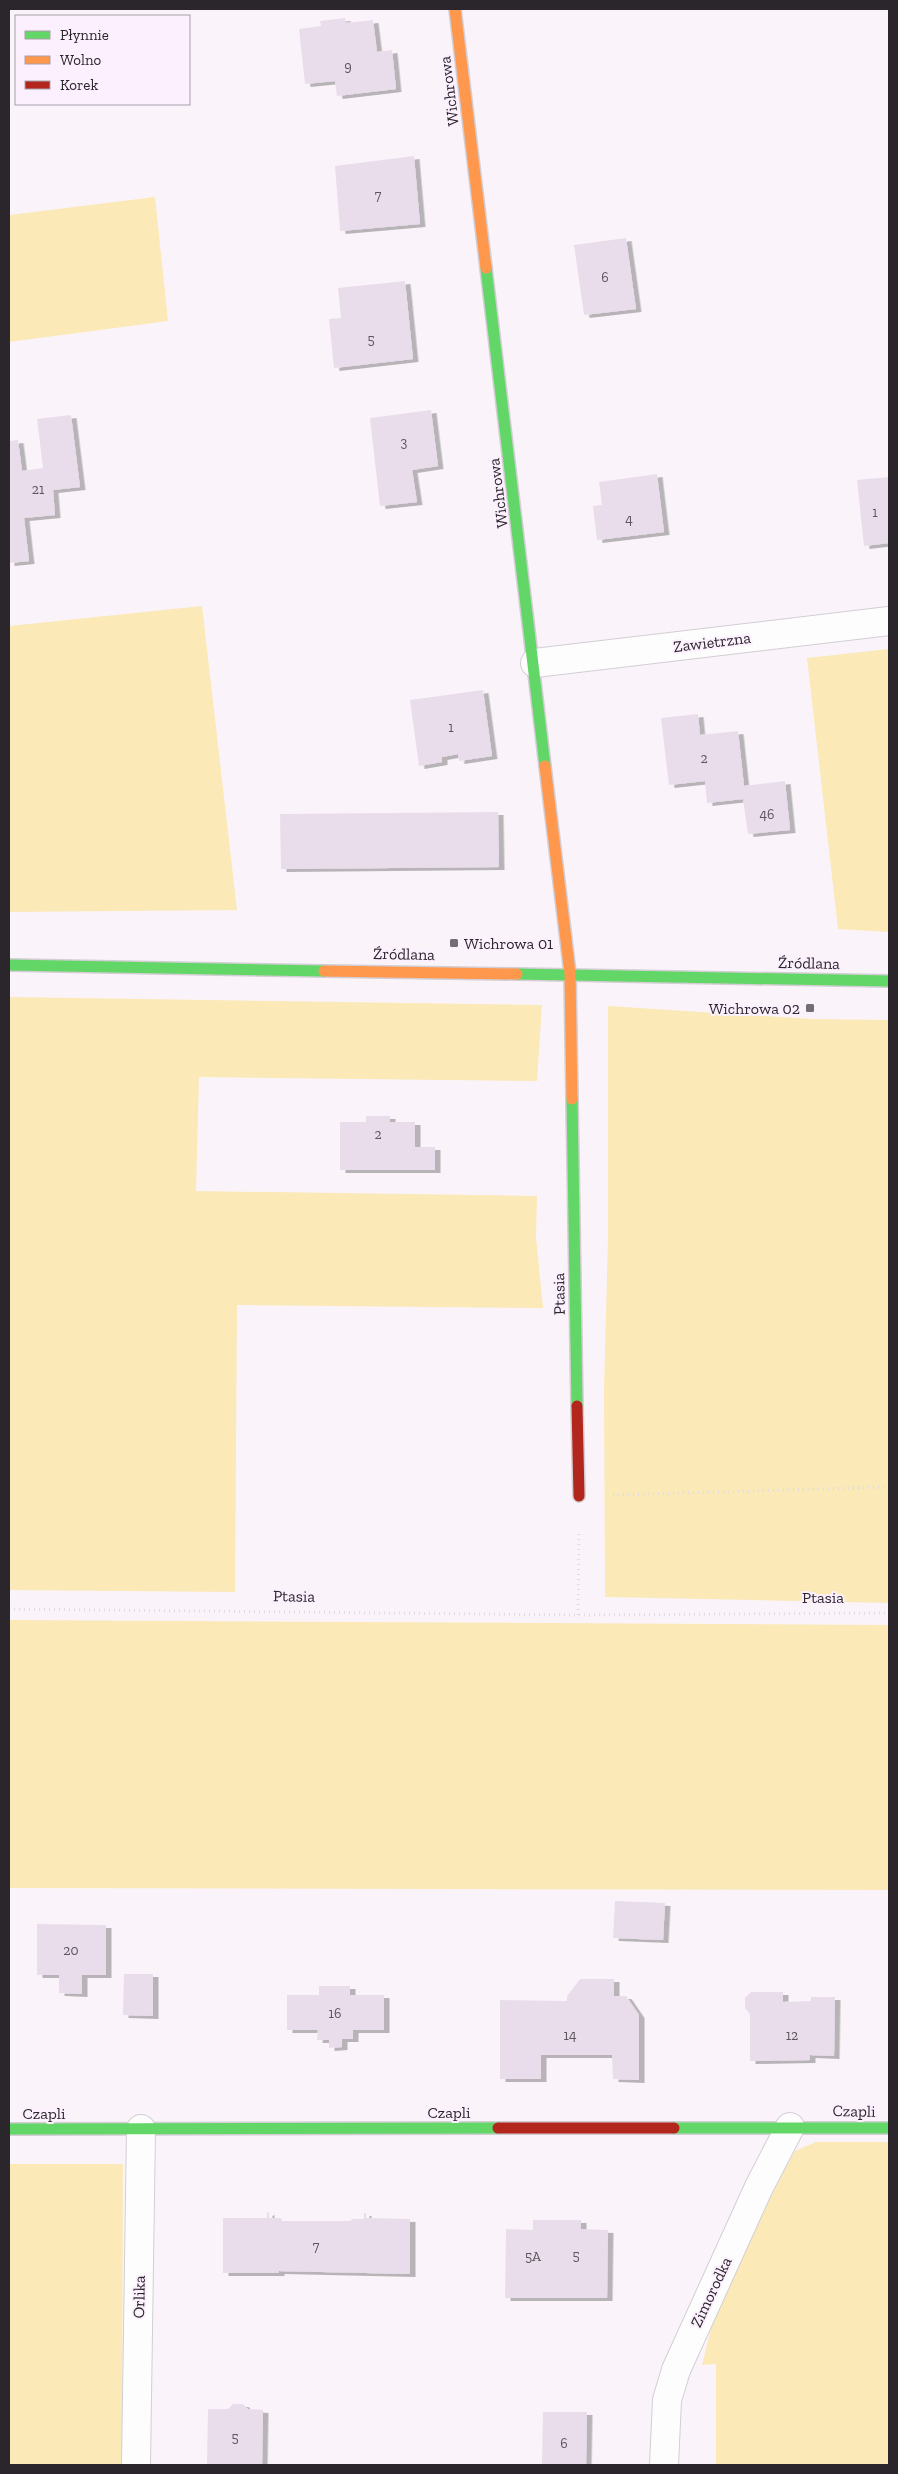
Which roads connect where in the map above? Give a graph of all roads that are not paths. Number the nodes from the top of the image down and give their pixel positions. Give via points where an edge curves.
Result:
1 (455, 9) edge
2 (889, 621) edge
3 (535, 664) junction
4 (9, 965) edge
5 (570, 973) junction
6 (889, 981) edge
7 (579, 1496) road end
8 (790, 2127) junction
9 (889, 2128) edge
10 (9, 2129) edge
11 (141, 2129) junction
12 (136, 2465) edge
13 (664, 2465) edge

1 - 3 street, Wichrowa
2 - 3 street, Zawietrzna
3 - 5 street, Wichrowa
4 - 5 street, Źródlana
5 - 6 street, Źródlana
5 - 7 street, Ptasia
8 - 9 street, Czapli
8 - 11 street, Czapli
8 - 13 street, Zimorodka via 759,2187 676,2370 667,2400
10 - 11 street, Czapli
11 - 12 street, Orlika

